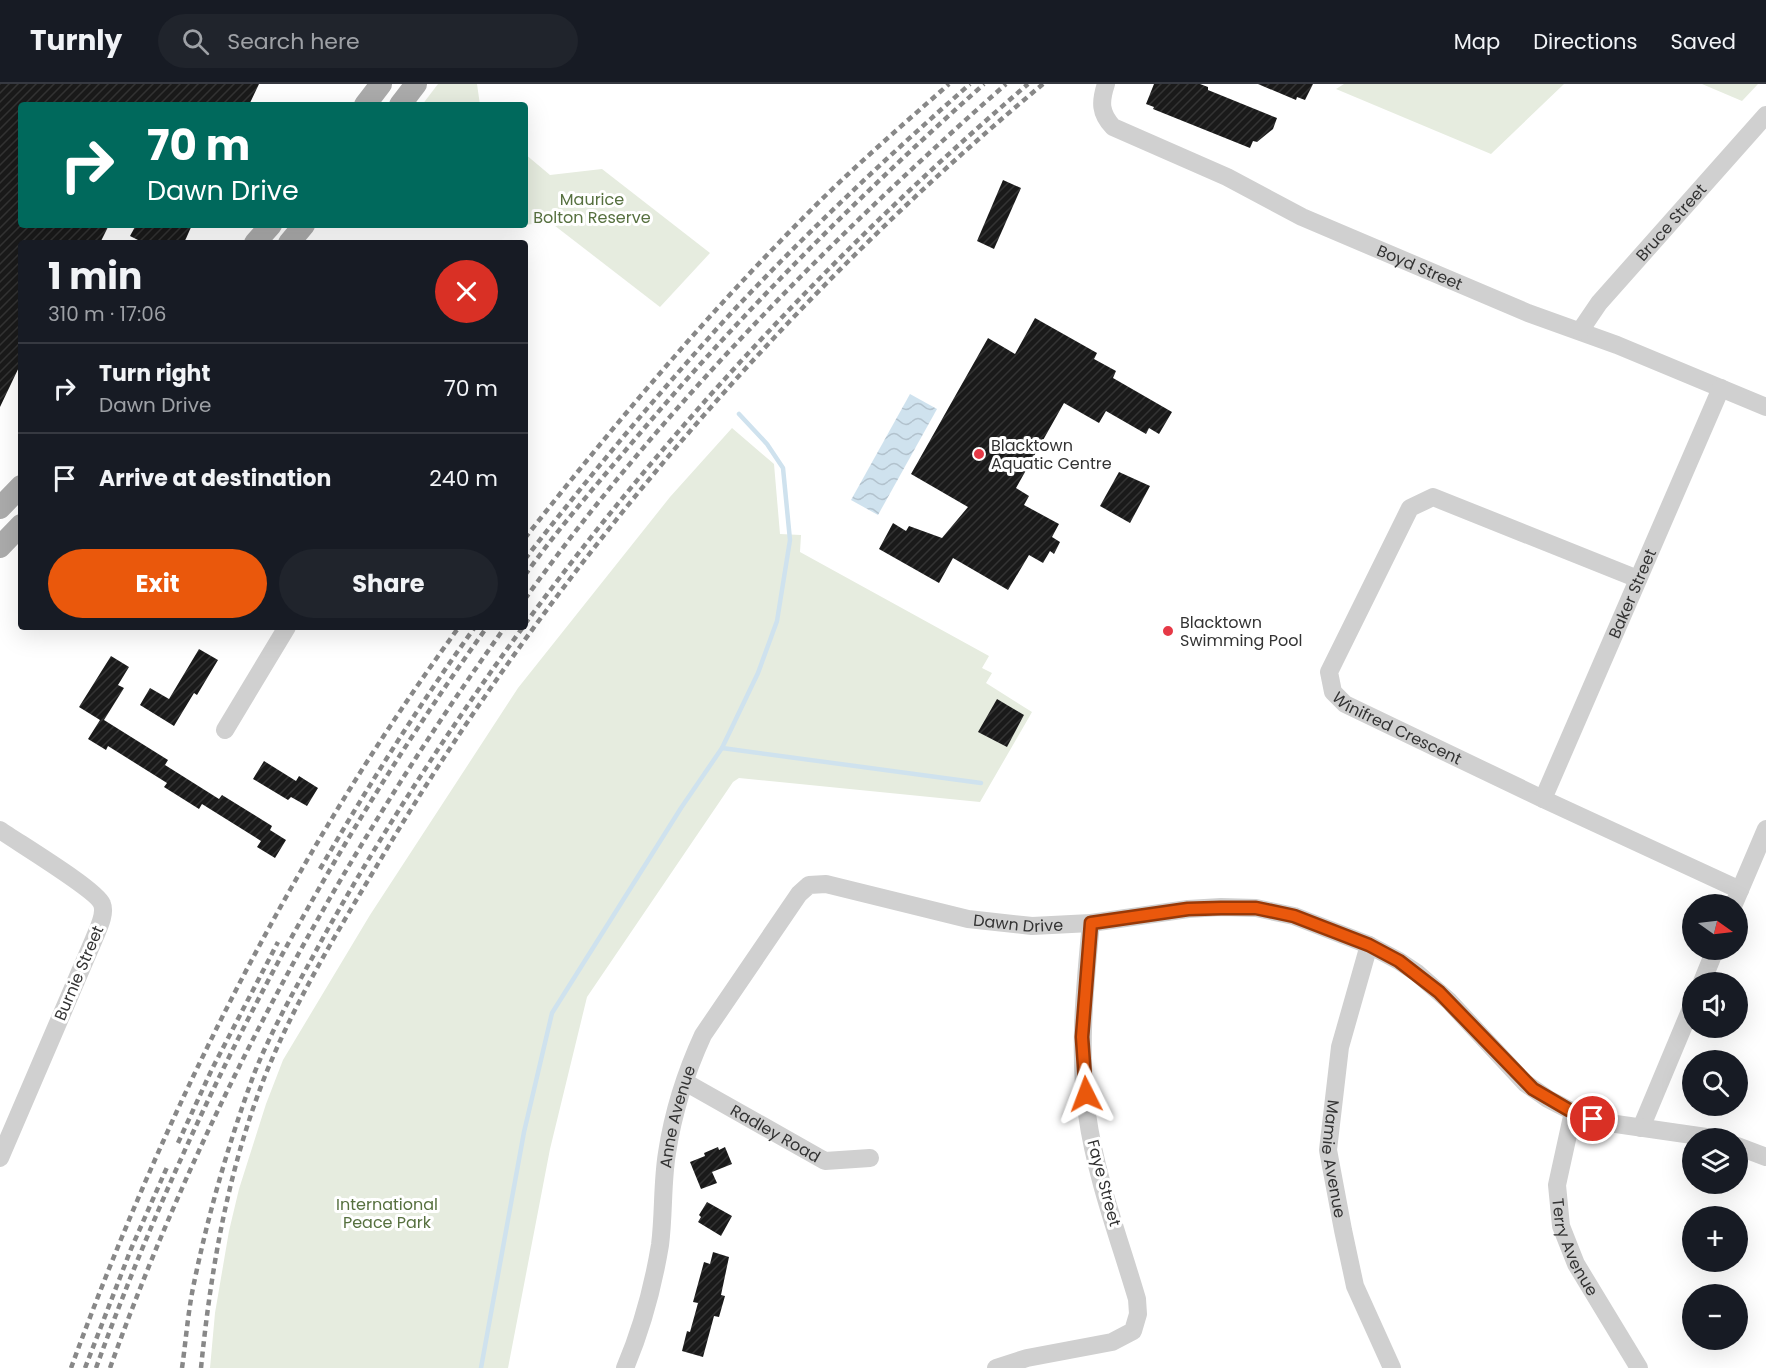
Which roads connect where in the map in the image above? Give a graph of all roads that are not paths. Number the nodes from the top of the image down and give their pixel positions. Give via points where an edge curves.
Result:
1 (381, 84) edge
2 (416, 84) edge
3 (1104, 90) edge
4 (367, 102) edge
5 (402, 102) edge
6 (1766, 115) edge
7 (268, 228) edge
8 (302, 228) edge
9 (258, 240) edge
10 (292, 240) edge
11 (1580, 331) junction
12 (1721, 387) junction
13 (1766, 407) edge
14 (18, 489) edge
15 (0, 508) edge
16 (18, 528) edge
17 (0, 547) edge
18 (1638, 579) junction
19 (285, 630) edge
20 (225, 730) dead end
21 (1543, 800) junction
22 (1766, 829) edge
23 (0, 830) edge
24 (799, 894) joint
25 (1731, 894) edge
26 (1738, 894) edge
27 (1091, 923) junction
28 (1369, 945) junction
29 (1682, 1029) edge
30 (685, 1082) junction
31 (1574, 1112) junction
32 (1641, 1128) junction
33 (1682, 1134) edge
34 (1748, 1150) edge
35 (1766, 1157) edge
36 (0, 1158) edge
37 (870, 1158) dead end
38 (625, 1368) edge
39 (996, 1368) edge
40 (1392, 1368) edge
41 (1639, 1368) edge

1 - 4 main road
2 - 5 main road
3 - 11 street, Boyd Street via 1101,110 1113,127 1227,177 1302,218
6 - 11 street, Bruce Street via 1599,303
7 - 9 main road
8 - 10 main road
11 - 12 street, Boyd Street
12 - 13 street, Boyd Street
12 - 18 street, Baker Street
14 - 15 main road
16 - 17 main road
18 - 21 street, Baker Street
18 - 21 street, Winifred Crescent via 1433,497 1410,508 1329,672 1333,692 1345,704
19 - 20 street
21 - 25 street, Winifred Crescent
22 - 26 street
23 - 36 street, Burnie Street via 93,892 103,906 103,915
24 - 27 street, Dawn Drive via 809,885 826,885 968,920 1032,926
24 - 30 street, Anne Avenue via 703,1035
27 - 28 street, Dawn Drive via 1188,909 1256,908 1294,916
27 - 39 street, Faye Street via 1082,1037 1087,1113 1097,1168 1137,1299 1138,1314 1133,1331 1112,1342
28 - 31 street, Dawn Drive via 1429,983 1525,1083
28 - 40 street, Mamie Avenue via 1340,1047 1328,1150 1355,1286
29 - 32 street
30 - 37 street, Radley Road via 825,1161
30 - 38 street, Anne Avenue via 667,1154 654,1276
31 - 32 street, Dawn Drive
31 - 41 street, Terry Avenue via 1558,1175 1561,1226 1576,1264
32 - 33 street, Dawn Drive
34 - 35 street

